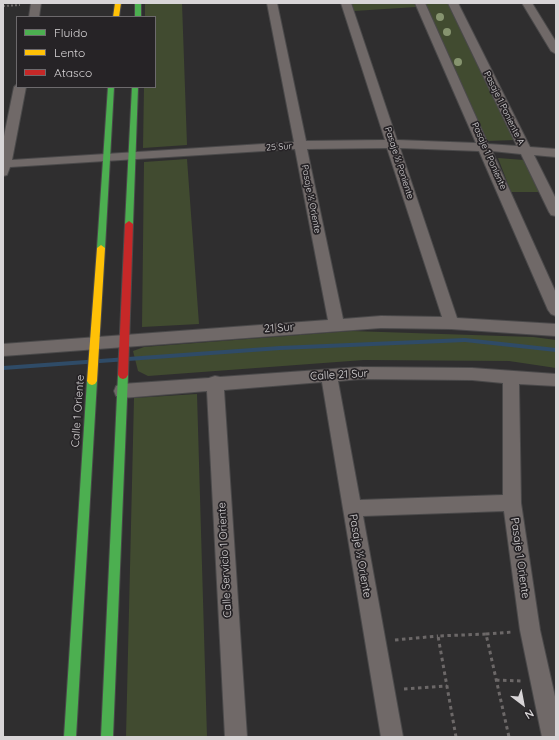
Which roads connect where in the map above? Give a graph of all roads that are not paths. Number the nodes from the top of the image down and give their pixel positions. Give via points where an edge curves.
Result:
1 (36, 3) edge
2 (118, 3) edge
3 (138, 3) edge
4 (272, 3) edge
5 (346, 3) edge
6 (420, 3) edge
7 (453, 3) edge
8 (526, 3) edge
9 (34, 16) edge
10 (116, 16) edge
11 (138, 16) edge
12 (556, 51) edge
13 (20, 88) edge
14 (111, 88) edge
15 (135, 88) edge
16 (392, 144) junction
17 (300, 145) junction
18 (485, 147) junction
19 (525, 149) junction
20 (556, 153) edge
21 (132, 156) junction
22 (105, 158) junction
23 (4, 166) edge
24 (556, 212) edge
25 (556, 310) edge
26 (451, 323) junction
27 (336, 324) junction
28 (556, 330) edge
29 (124, 347) junction
30 (94, 349) junction
31 (3, 350) edge
32 (329, 375) junction
33 (511, 376) junction
34 (556, 380) edge
35 (215, 382) junction
36 (122, 391) junction
37 (512, 503) junction
38 (352, 508) junction
39 (70, 737) edge
40 (106, 737) edge
41 (236, 737) edge
42 (392, 737) edge
43 (553, 737) edge

1 - 9 street
2 - 10 street
3 - 11 street
4 - 17 street, Pasaje ½ Oriente
5 - 16 street, Pasaje ½ Poniente
6 - 18 street, Pasaje 1 Poniente
7 - 19 street, Pasaje 1 Poniente A
8 - 12 street
13 - 23 street
14 - 22 street, Calle 1 Oriente
15 - 21 street
16 - 17 street, 25 Sur
16 - 18 street, 25 Sur
16 - 26 street, Pasaje ½ Poniente
17 - 21 street, 25 Sur
17 - 27 street, Pasaje ½ Oriente
18 - 19 street, 25 Sur
18 - 25 street, Pasaje 1 Poniente
19 - 20 street, 25 Sur
19 - 24 street, Pasaje 1 Poniente A
21 - 22 street, 25 Sur
21 - 29 street
22 - 23 street, 25 Sur
22 - 30 street, Calle 1 Oriente
26 - 27 street, 21 Sur
26 - 28 street, 21 Sur
27 - 29 street, 21 Sur
29 - 30 street, 21 Sur
29 - 36 street
30 - 31 street, 21 Sur
30 - 39 street, Calle 1 Oriente
32 - 33 street, Calle 21 Sur via 432,372
32 - 35 street, Calle 21 Sur
32 - 38 street, Pasaje ½ Oriente
33 - 34 street, Calle 21 Sur
33 - 37 street, Pasaje 1 Oriente
35 - 36 street, Calle 21 Sur
35 - 41 street, Calle Servicio 1 Oriente
36 - 40 street
37 - 38 street
37 - 43 street, Pasaje 1 Oriente via 530,630
38 - 42 street, Pasaje ½ Oriente

